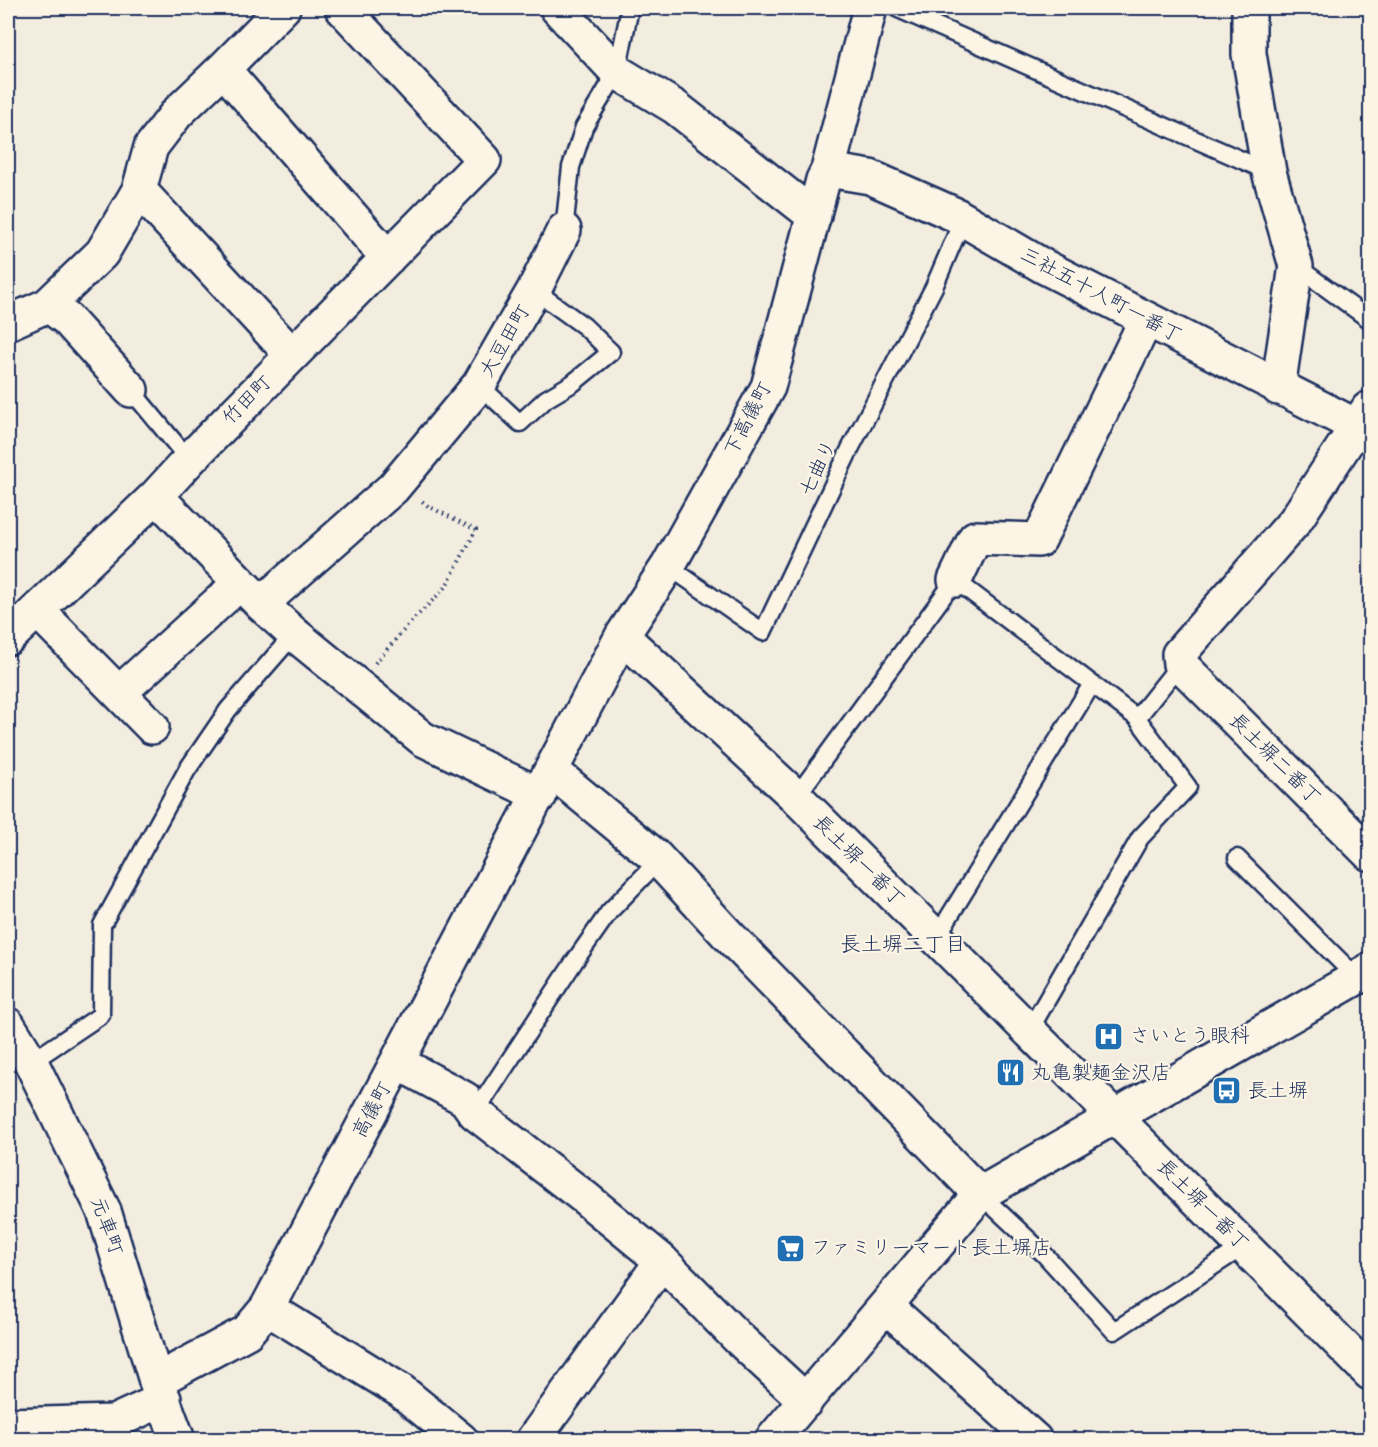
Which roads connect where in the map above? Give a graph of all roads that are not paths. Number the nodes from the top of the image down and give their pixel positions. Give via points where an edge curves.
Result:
1 (342, 8) edge
2 (557, 8) edge
3 (630, 8) edge
4 (870, 8) edge
5 (896, 8) edge
6 (1249, 8) edge
7 (276, 10) edge
8 (223, 69) junction
9 (616, 72) junction
10 (828, 170) junction
11 (1269, 172) junction
12 (139, 190) junction
13 (814, 216) junction
14 (963, 219) junction
15 (564, 230) joint
16 (388, 258) junction
17 (1296, 266) junction
18 (534, 290) junction
19 (48, 305) junction
20 (1146, 320) junction
21 (1371, 320) edge
22 (8, 323) edge
23 (292, 355) junction
24 (478, 385) junction
25 (1278, 388) junction
26 (131, 390) joint
27 (1366, 420) edge
28 (189, 460) junction
29 (156, 496) junction
30 (668, 566) junction
31 (955, 580) junction
32 (251, 593) junction
33 (37, 610) junction
34 (294, 634) junction
35 (622, 636) junction
36 (8, 639) edge
37 (1180, 664) junction
38 (1092, 684) junction
39 (118, 693) junction
40 (1137, 718) junction
41 (152, 728) dead end
42 (546, 783) junction
43 (796, 797) junction
44 (1371, 854) edge
45 (1237, 858) dead end
46 (659, 860) junction
47 (936, 938) junction
48 (1364, 974) edge
49 (8, 1025) edge
50 (1029, 1031) junction
51 (31, 1062) junction
52 (397, 1062) junction
53 (475, 1113) junction
54 (1115, 1117) junction
55 (980, 1194) junction
56 (1244, 1246) junction
57 (662, 1261) junction
58 (886, 1306) junction
59 (267, 1308) junction
60 (1370, 1370) edge
61 (160, 1390) junction
62 (806, 1401) junction
63 (8, 1425) edge
64 (115, 1431) edge
65 (178, 1440) edge
66 (461, 1440) edge
67 (533, 1440) edge
68 (772, 1440) edge
69 (1035, 1440) edge

1 - 16 street, 竹田町 via 484,160
2 - 9 street
3 - 9 lane, 大豆田町
4 - 10 street, 下高儀町
5 - 11 lane
6 - 11 street via 1249,54
7 - 8 street
8 - 12 street via 177,113 151,147
8 - 16 street
9 - 13 street via 675,107
9 - 15 lane, 大豆田町 via 584,127 571,167
10 - 13 street, 下高儀町
10 - 14 street, 三社五十人町一番丁 via 870,177
11 - 17 street
12 - 19 street via 102,253
12 - 23 street
13 - 30 street, 下高儀町 via 768,387
14 - 20 street, 三社五十人町一番丁
14 - 30 lane, 七曲り via 934,287 850,449 763,632
15 - 18 street, 大豆田町
16 - 23 street, 竹田町
17 - 21 lane
17 - 25 street
18 - 24 street, 大豆田町
18 - 24 lane via 584,326 611,352 520,423
19 - 22 street
19 - 26 street via 67,319
20 - 25 street, 三社五十人町一番丁
20 - 31 street via 1039,540 975,538
23 - 28 street, 竹田町
24 - 32 street, 大豆田町 via 399,481
25 - 27 street, 三社五十人町一番丁
26 - 28 lane
27 - 37 street via 1295,521 1179,654
28 - 29 street, 竹田町
29 - 32 street
29 - 33 street, 竹田町
30 - 35 street, 下高儀町
31 - 38 lane
31 - 43 lane
32 - 34 street
32 - 39 street, 大豆田町
33 - 36 street, 竹田町
33 - 39 street
34 - 42 street via 423,739
34 - 51 lane via 228,710 193,762 102,925 101,1015
35 - 42 street, 下高儀町
35 - 43 street, 長土塀一番丁
37 - 40 lane
37 - 44 street, 長土塀二番丁
38 - 40 lane
38 - 47 lane
39 - 41 street
40 - 50 lane via 1188,787 1140,838
42 - 46 street
42 - 52 street, 高儀町
43 - 47 street, 長土塀一番丁
45 - 48 lane
46 - 53 lane via 609,912
46 - 55 street
47 - 50 street, 長土塀一番丁
48 - 54 street
49 - 51 street, 元車町
50 - 54 street, 長土塀一番丁
51 - 61 street, 元車町 via 104,1211
52 - 53 street via 465,1099
52 - 59 street, 高儀町
53 - 57 street
54 - 55 street
54 - 56 street, 長土塀一番丁
55 - 56 lane via 1044,1254 1114,1331
55 - 58 street
56 - 60 street, 長土塀一番丁
57 - 62 street
57 - 67 street
58 - 62 street
58 - 69 street
59 - 61 street, 高儀町 via 247,1332
59 - 66 street via 400,1391
61 - 64 street, 高儀町
61 - 65 street, 元車町
62 - 68 street
63 - 64 street

